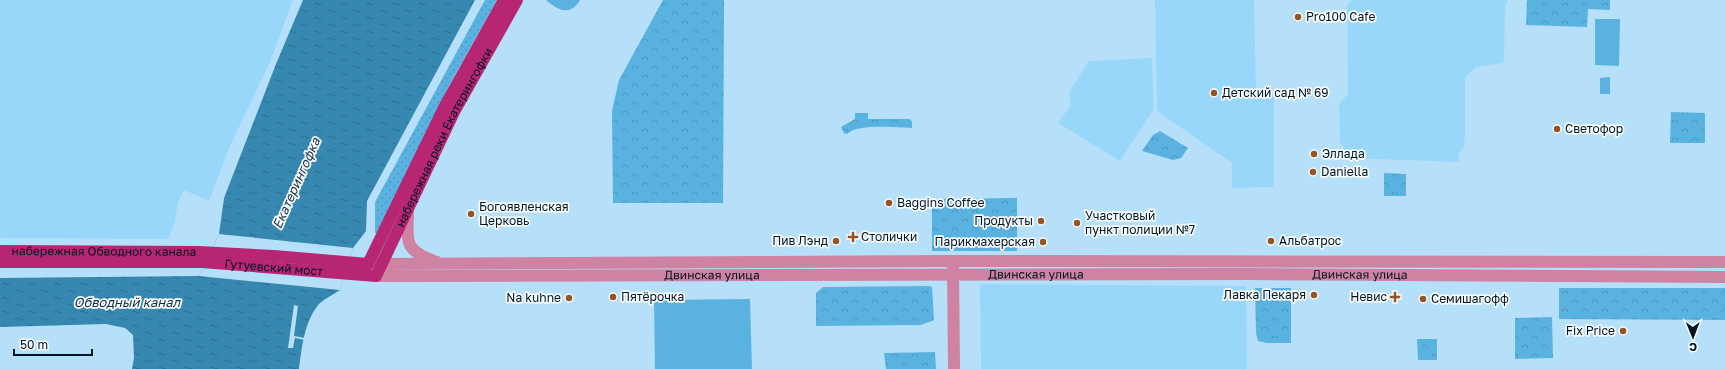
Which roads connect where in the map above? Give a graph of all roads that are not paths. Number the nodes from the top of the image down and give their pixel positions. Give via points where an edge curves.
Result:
1 (504, 0) edge
2 (517, 0) edge
3 (408, 209) junction
4 (0, 251) edge
5 (205, 258) junction
6 (953, 261) junction
7 (0, 262) edge
8 (1725, 262) edge
9 (368, 264) junction
10 (382, 265) junction
11 (448, 265) junction
12 (348, 269) junction
13 (953, 275) junction
14 (376, 276) junction
15 (1725, 277) edge
16 (954, 369) edge

1 - 9 main road, набережная реки Екатерингофки via 445,106
2 - 3 main road, набережная реки Екатерингофки via 455,110
3 - 10 main road, набережная реки Екатерингофки
3 - 11 street via 408,239 411,248 417,254
4 - 5 main road, набережная Обводного канала
5 - 7 main road, набережная Обводного канала
5 - 12 main road, Гутуевский мост via 274,256
6 - 8 street, Двинская улица
6 - 11 street, Двинская улица
6 - 13 street
9 - 10 street, Двинская улица
9 - 12 main road, Двинская улица
10 - 11 street, Двинская улица
10 - 14 main road, набережная реки Екатерингофки
12 - 14 main road, Двинская улица
13 - 14 street, Двинская улица
13 - 15 street, Двинская улица via 1372,274
13 - 16 street

